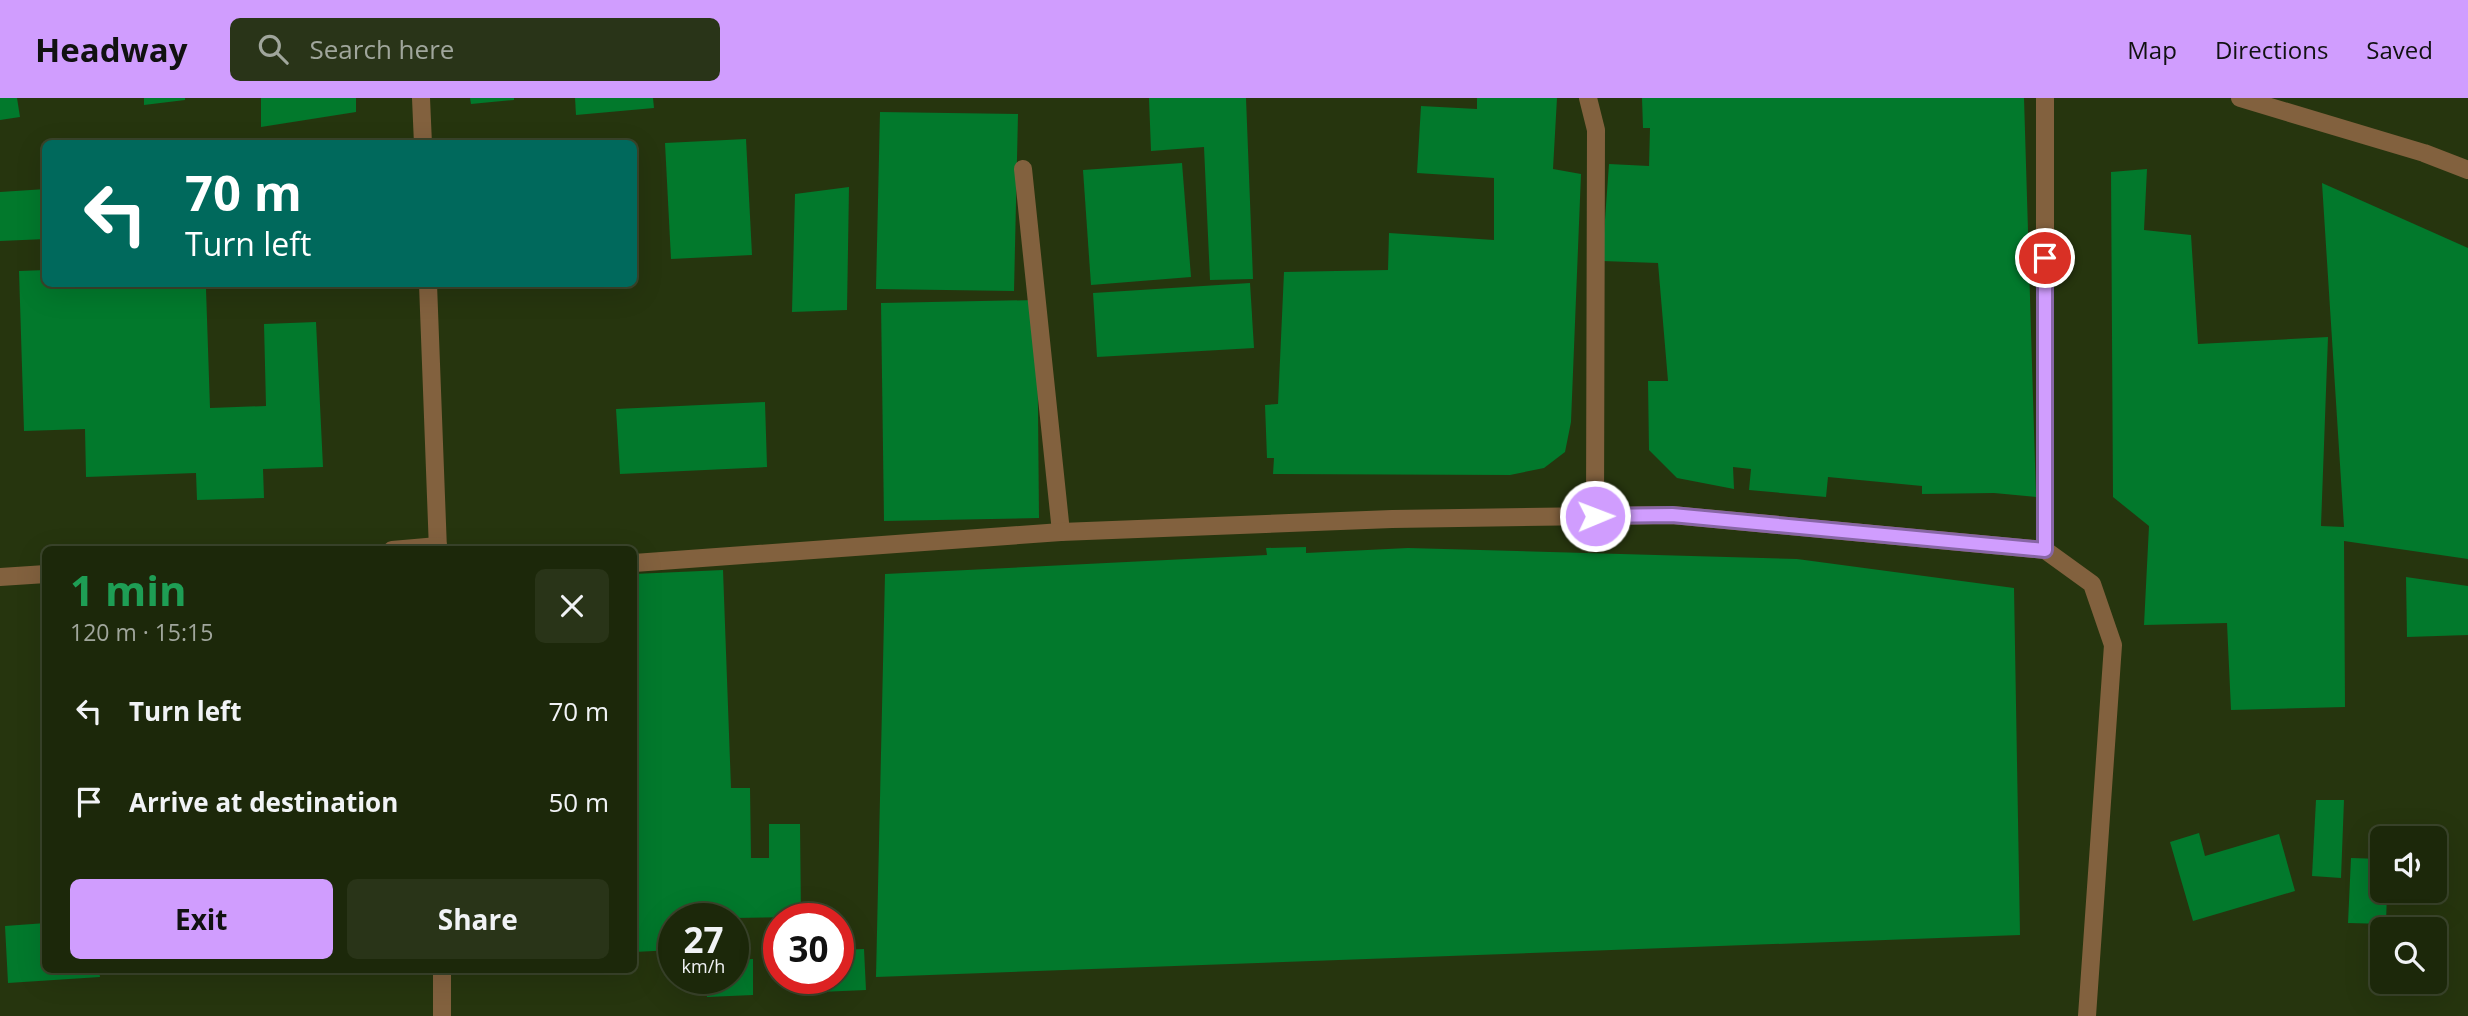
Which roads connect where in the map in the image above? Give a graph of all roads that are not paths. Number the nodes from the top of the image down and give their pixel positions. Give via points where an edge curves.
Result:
1 (421, 98) edge
2 (1588, 98) edge
3 (2045, 98) edge
4 (2240, 98) edge
5 (423, 140) edge
6 (1023, 169) dead end
7 (2468, 170) edge
8 (428, 287) edge
9 (1595, 516) junction
10 (1060, 532) junction
11 (438, 546) edge
12 (2045, 550) junction
13 (637, 563) edge
14 (42, 574) edge
15 (0, 577) edge
16 (442, 973) edge
17 (442, 1016) edge
18 (2087, 1016) edge

1 - 5 street
2 - 9 street via 1596,130
3 - 12 street
4 - 7 street
6 - 10 street
8 - 11 street
9 - 10 street
9 - 12 street via 1672,515
10 - 13 street
12 - 18 street via 2092,584 2113,645
14 - 15 street
16 - 17 street

